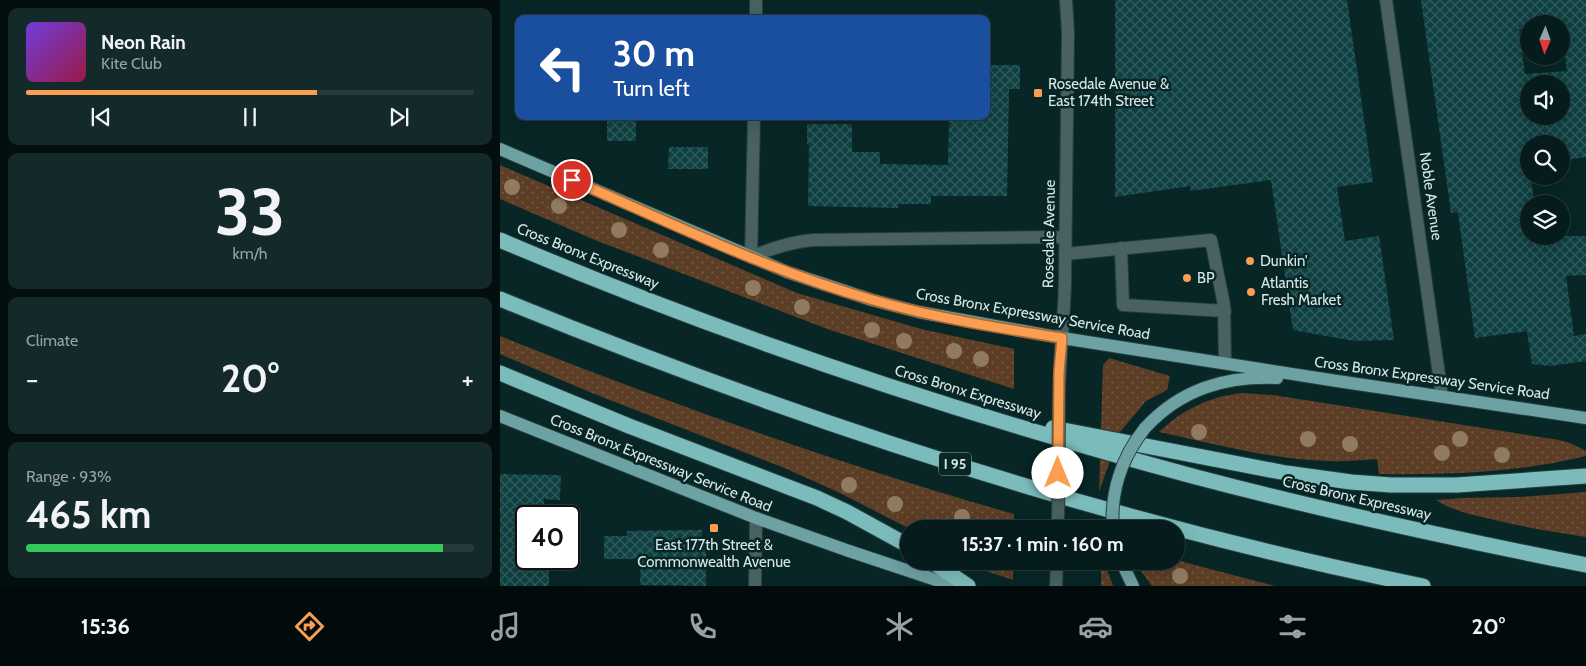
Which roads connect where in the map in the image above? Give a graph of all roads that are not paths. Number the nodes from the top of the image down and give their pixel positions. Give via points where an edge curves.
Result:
1 (756, 0) edge
2 (1066, 0) edge
3 (1386, 0) edge
4 (756, 15) edge
5 (754, 120) edge
6 (500, 149) edge
7 (1065, 237) junction
8 (500, 240) edge
9 (1121, 248) junction
10 (1065, 254) junction
11 (751, 257) junction
12 (500, 299) edge
13 (1224, 311) junction
14 (1062, 338) junction
15 (1225, 363) junction
16 (500, 373) edge
17 (1337, 381) junction
18 (1442, 396) junction
19 (969, 411) junction
20 (500, 416) edge
21 (1586, 418) edge
22 (1586, 476) edge
23 (756, 518) junction
24 (1058, 520) edge
25 (1113, 520) edge
26 (900, 541) edge
27 (1586, 565) edge
28 (944, 570) edge
29 (1057, 570) edge
30 (1125, 570) edge
31 (755, 586) edge
32 (954, 586) edge
33 (968, 586) edge
34 (1056, 586) edge
35 (1133, 586) edge
36 (1423, 586) edge

1 - 4 street
2 - 7 street, Rosedale Avenue
3 - 18 street, Noble Avenue
5 - 11 street
6 - 11 main road, Cross Bronx Expressway Service Road
7 - 10 street, Rosedale Avenue
7 - 11 street via 807,240 778,246
8 - 19 highway, Cross Bronx Expressway via 746,336
9 - 10 street
9 - 13 street via 1123,306
9 - 13 street via 1211,240
10 - 14 street, Rosedale Avenue
11 - 14 main road, Cross Bronx Expressway Service Road via 872,300 919,312
12 - 36 highway, I 95 via 673,368 860,434 986,474 1232,542
13 - 15 street
14 - 15 main road, Cross Bronx Expressway Service Road
14 - 24 street, Rosedale Avenue, bridge
15 - 17 main road, Cross Bronx Expressway Service Road
16 - 26 highway via 817,498
17 - 18 main road, Cross Bronx Expressway Service Road
17 - 25 main road, bridge via 1273,377 1219,382 1183,396 1161,411 1128,454 1120,474
18 - 21 main road, Cross Bronx Expressway Service Road
19 - 22 highway via 1331,480 1450,485
19 - 27 highway, Cross Bronx Expressway via 1269,496
20 - 23 main road, Cross Bronx Expressway Service Road
23 - 31 street
23 - 32 main road, Cross Bronx Expressway Service Road
28 - 33 highway
29 - 34 street
30 - 35 main road

